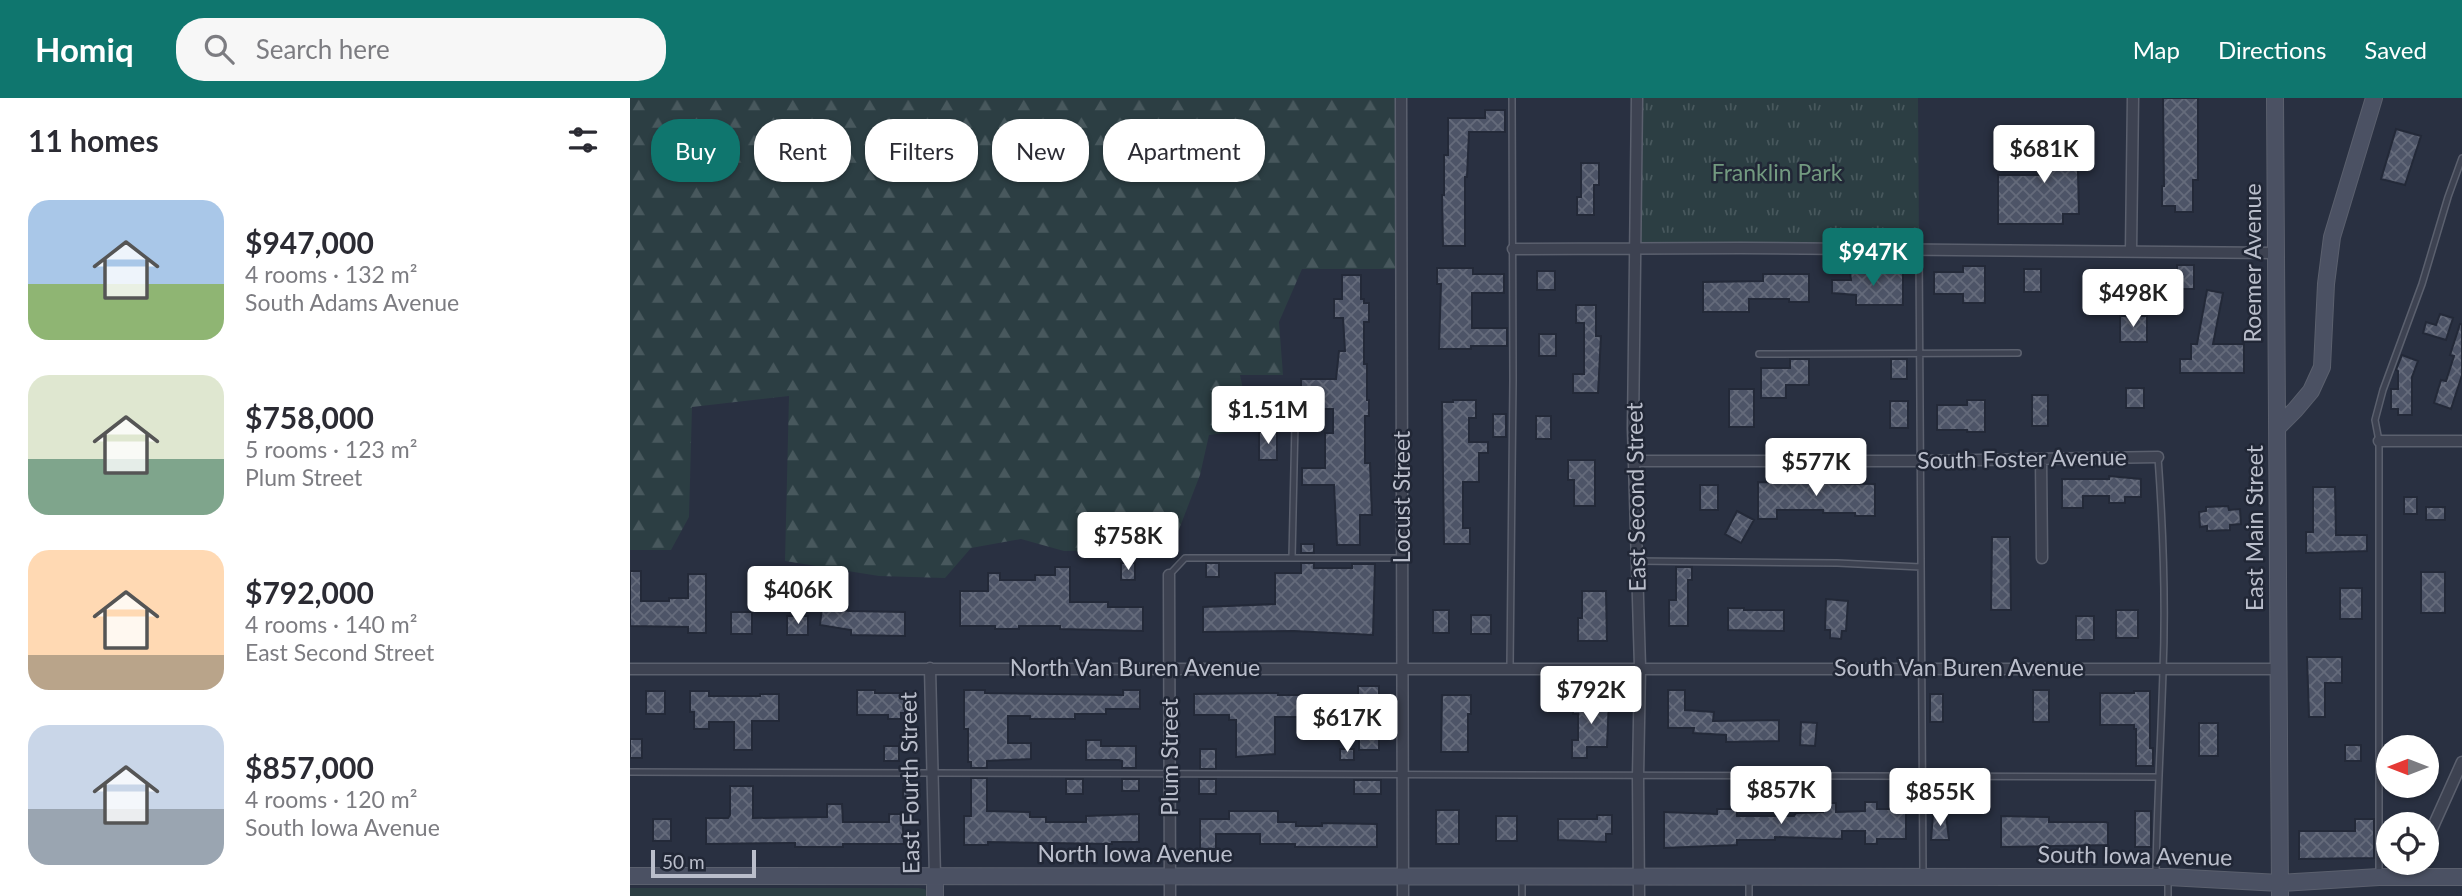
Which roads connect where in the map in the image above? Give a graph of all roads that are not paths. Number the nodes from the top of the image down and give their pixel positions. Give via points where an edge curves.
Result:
1 (1401, 98) edge
2 (1513, 98) edge
3 (1637, 98) edge
4 (2133, 98) edge
5 (2275, 98) edge
6 (2374, 98) edge
7 (2462, 158) edge
8 (1513, 249) junction
9 (1635, 249) junction
10 (1919, 250) junction
11 (2131, 251) junction
12 (2276, 253) junction
13 (2018, 353) dead end
14 (1759, 354) dead end
15 (1920, 354) junction
16 (1295, 423) dead end
17 (2277, 428) junction
18 (2379, 441) junction
19 (2462, 441) edge
20 (2158, 457) joint
21 (2041, 459) junction
22 (1634, 461) junction
23 (1920, 461) junction
24 (1292, 558) junction
25 (1402, 558) junction
26 (2042, 558) dead end
27 (1636, 561) junction
28 (1921, 567) junction
29 (1169, 575) joint
30 (1402, 667) junction
31 (1510, 667) junction
32 (1640, 667) junction
33 (930, 668) junction
34 (1170, 668) junction
35 (1922, 668) junction
36 (630, 669) edge
37 (2164, 669) junction
38 (2278, 669) junction
39 (2462, 762) edge
40 (630, 772) edge
41 (933, 772) junction
42 (1170, 772) junction
43 (1403, 774) junction
44 (1922, 776) junction
45 (1638, 777) junction
46 (2157, 778) junction
47 (2439, 813) edge
48 (2439, 874) edge
49 (2389, 875) edge
50 (630, 876) edge
51 (935, 877) junction
52 (1170, 877) junction
53 (1403, 877) junction
54 (1522, 877) junction
55 (1639, 877) junction
56 (1749, 877) junction
57 (1923, 877) junction
58 (2162, 877) junction
59 (2379, 877) junction
60 (2462, 877) edge
61 (2280, 889) edge
62 (935, 896) edge
63 (1170, 896) edge
64 (1403, 896) edge
65 (1522, 896) edge
66 (1639, 896) edge
67 (1749, 896) edge
68 (2168, 896) edge

1 - 25 street, Locust Street
2 - 8 lane
3 - 9 street, East Second Street
4 - 11 street
5 - 12 main road, Roemer Avenue
6 - 17 main road, East Main Street via 2332,237 2322,367 2311,391
7 - 18 lane via 2383,390 2375,420
8 - 9 street
8 - 31 lane
9 - 10 street
9 - 22 street, East Second Street
10 - 11 street
10 - 15 lane
11 - 12 street
12 - 17 main road, Roemer Avenue
13 - 15 lane
14 - 15 lane
15 - 23 lane
16 - 24 lane
17 - 38 main road, East Main Street
18 - 19 street
18 - 59 lane
20 - 21 street, South Foster Avenue
20 - 37 lane
21 - 23 street, South Foster Avenue
21 - 26 street
22 - 23 street, South Foster Avenue
22 - 27 street, East Second Street
23 - 28 lane
24 - 25 lane
24 - 29 lane via 1185,558
25 - 30 street, Locust Street
27 - 28 lane
27 - 32 street, East Second Street
28 - 35 lane
29 - 34 street, Plum Street
30 - 31 street, North Van Buren Avenue
30 - 34 street, North Van Buren Avenue
30 - 43 street, Locust Street
31 - 32 street, North Van Buren Avenue
32 - 35 street, South Van Buren Avenue
32 - 45 street, East Second Street
33 - 34 street, North Van Buren Avenue
33 - 36 street, North Van Buren Avenue
33 - 41 street, East Fourth Street
34 - 42 street, Plum Street
35 - 37 street, South Van Buren Avenue
35 - 44 lane
37 - 38 street, South Van Buren Avenue
37 - 46 lane
38 - 61 main road, East Main Street
39 - 47 street
40 - 41 lane
41 - 42 lane
41 - 51 street, East Fourth Street
42 - 43 lane
42 - 52 street, Plum Street
43 - 45 lane
43 - 53 street, Locust Street
44 - 45 lane
44 - 46 lane
44 - 57 lane
45 - 55 street, East Second Street
46 - 58 lane
48 - 60 main road, South Iowa Avenue
49 - 59 main road, South Iowa Avenue
50 - 51 main road, North Iowa Avenue
51 - 52 main road, North Iowa Avenue
51 - 62 main road, East Fourth Street
52 - 53 main road, North Iowa Avenue
52 - 63 street, Plum Street
53 - 54 main road, North Iowa Avenue
53 - 64 street, Locust Street
54 - 55 main road, North Iowa Avenue
54 - 65 lane
55 - 56 main road, South Iowa Avenue
55 - 66 street, East Second Street
56 - 57 main road, South Iowa Avenue
56 - 67 lane
57 - 58 main road, South Iowa Avenue
58 - 61 main road, South Iowa Avenue
58 - 68 lane
59 - 61 main road, South Iowa Avenue

